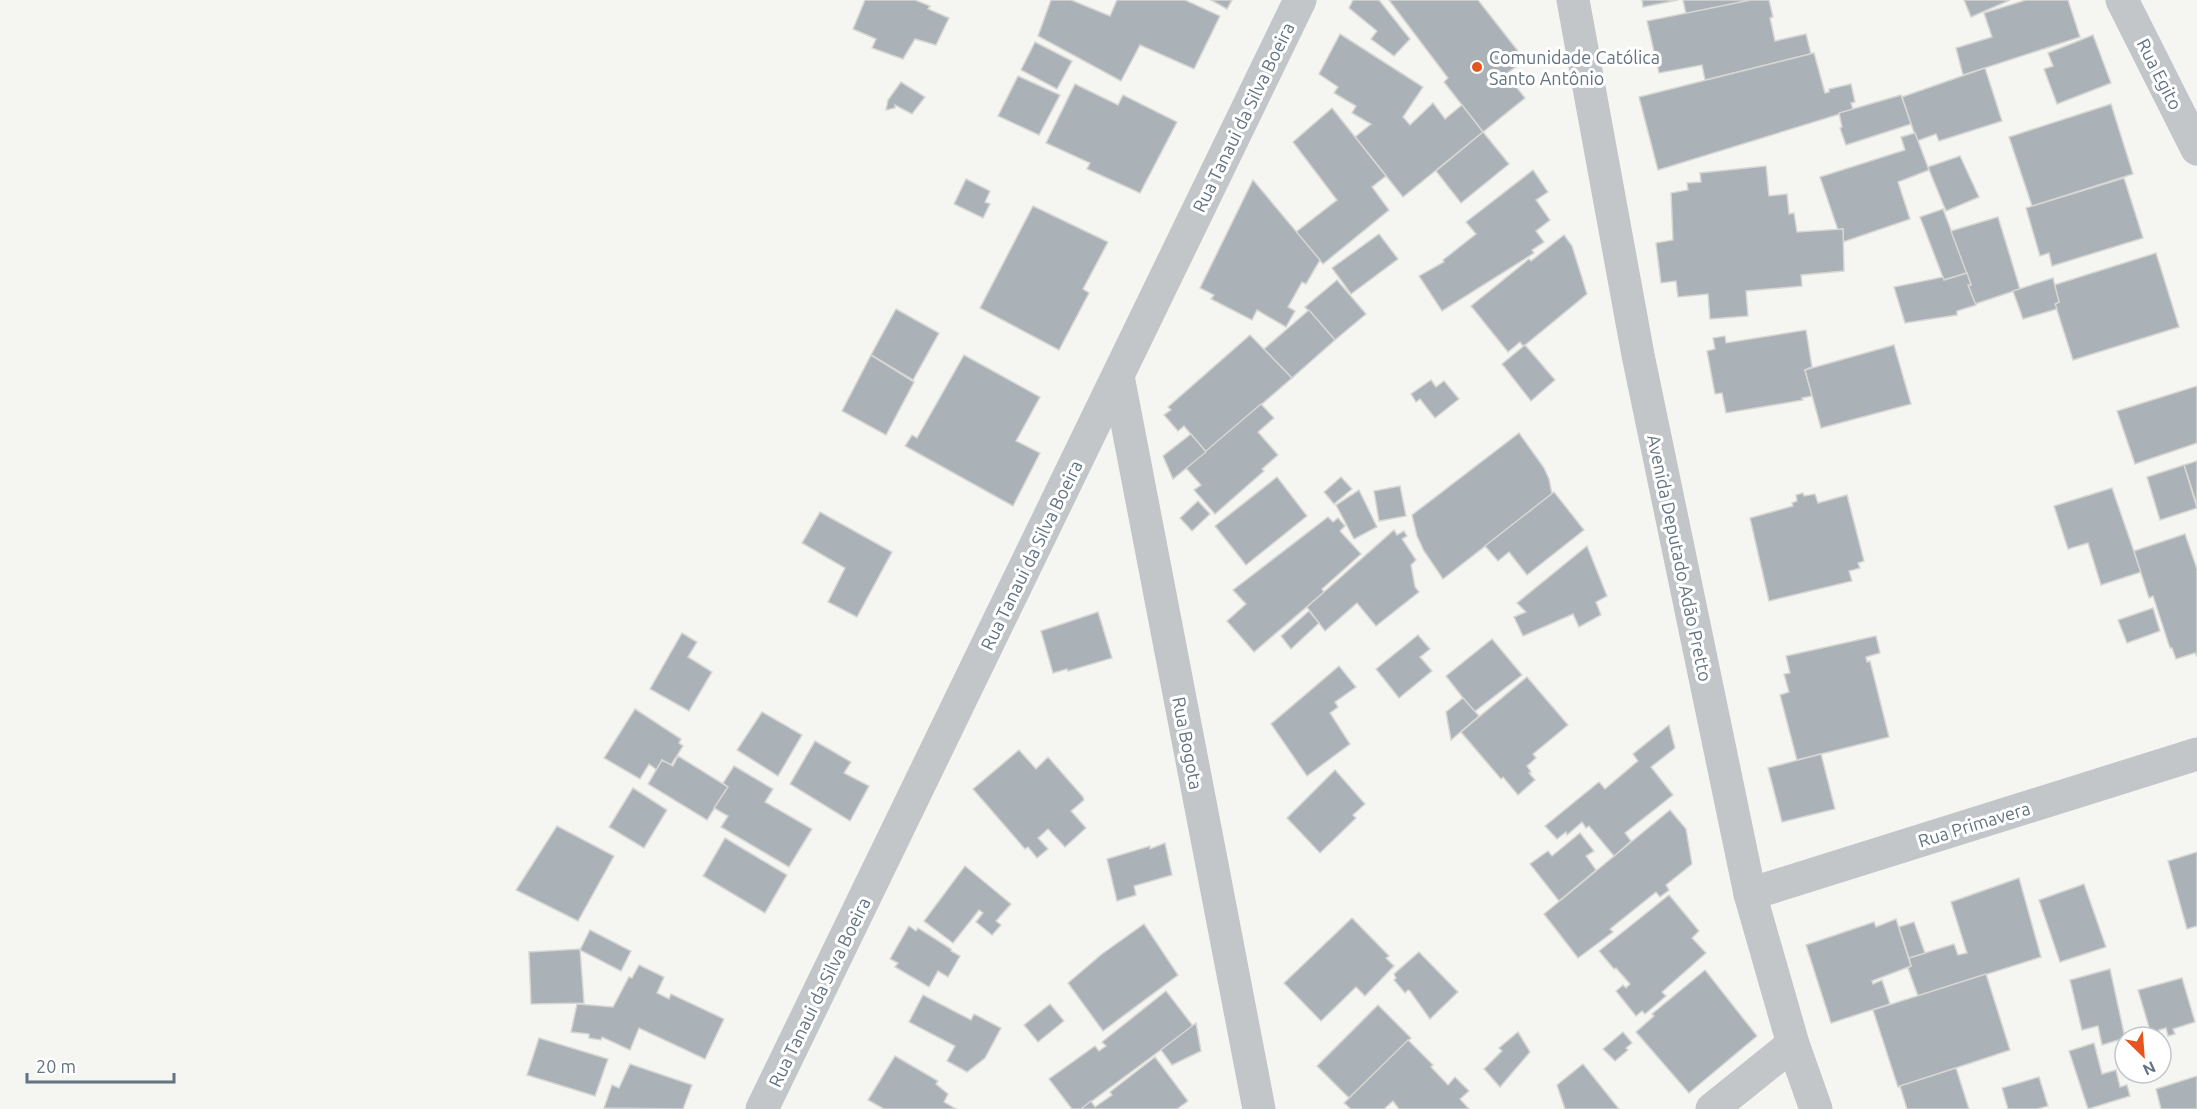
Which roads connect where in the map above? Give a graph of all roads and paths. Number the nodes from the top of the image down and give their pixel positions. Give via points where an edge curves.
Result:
1 (1300, 0) edge
2 (1573, 0) edge
3 (2122, 0) edge
4 (2197, 149) edge
5 (1118, 376) junction
6 (2197, 754) edge
7 (1750, 894) junction
8 (1793, 1044) junction
9 (762, 1109) edge
10 (1259, 1109) edge
11 (1712, 1109) edge
12 (1816, 1109) edge

1 - 5 street, Rua Tanaui da Silva Boeira
2 - 7 street, Avenida Deputado Adão Pretto via 1638,355
3 - 4 street, Rua Egito
5 - 9 street, Rua Tanaui da Silva Boeira
5 - 10 street, Rua Bogota
6 - 7 street, Rua Primavera
7 - 8 street, Avenida Deputado Adão Pretto
8 - 11 street
8 - 12 street, Avenida Deputado Adão Pretto

